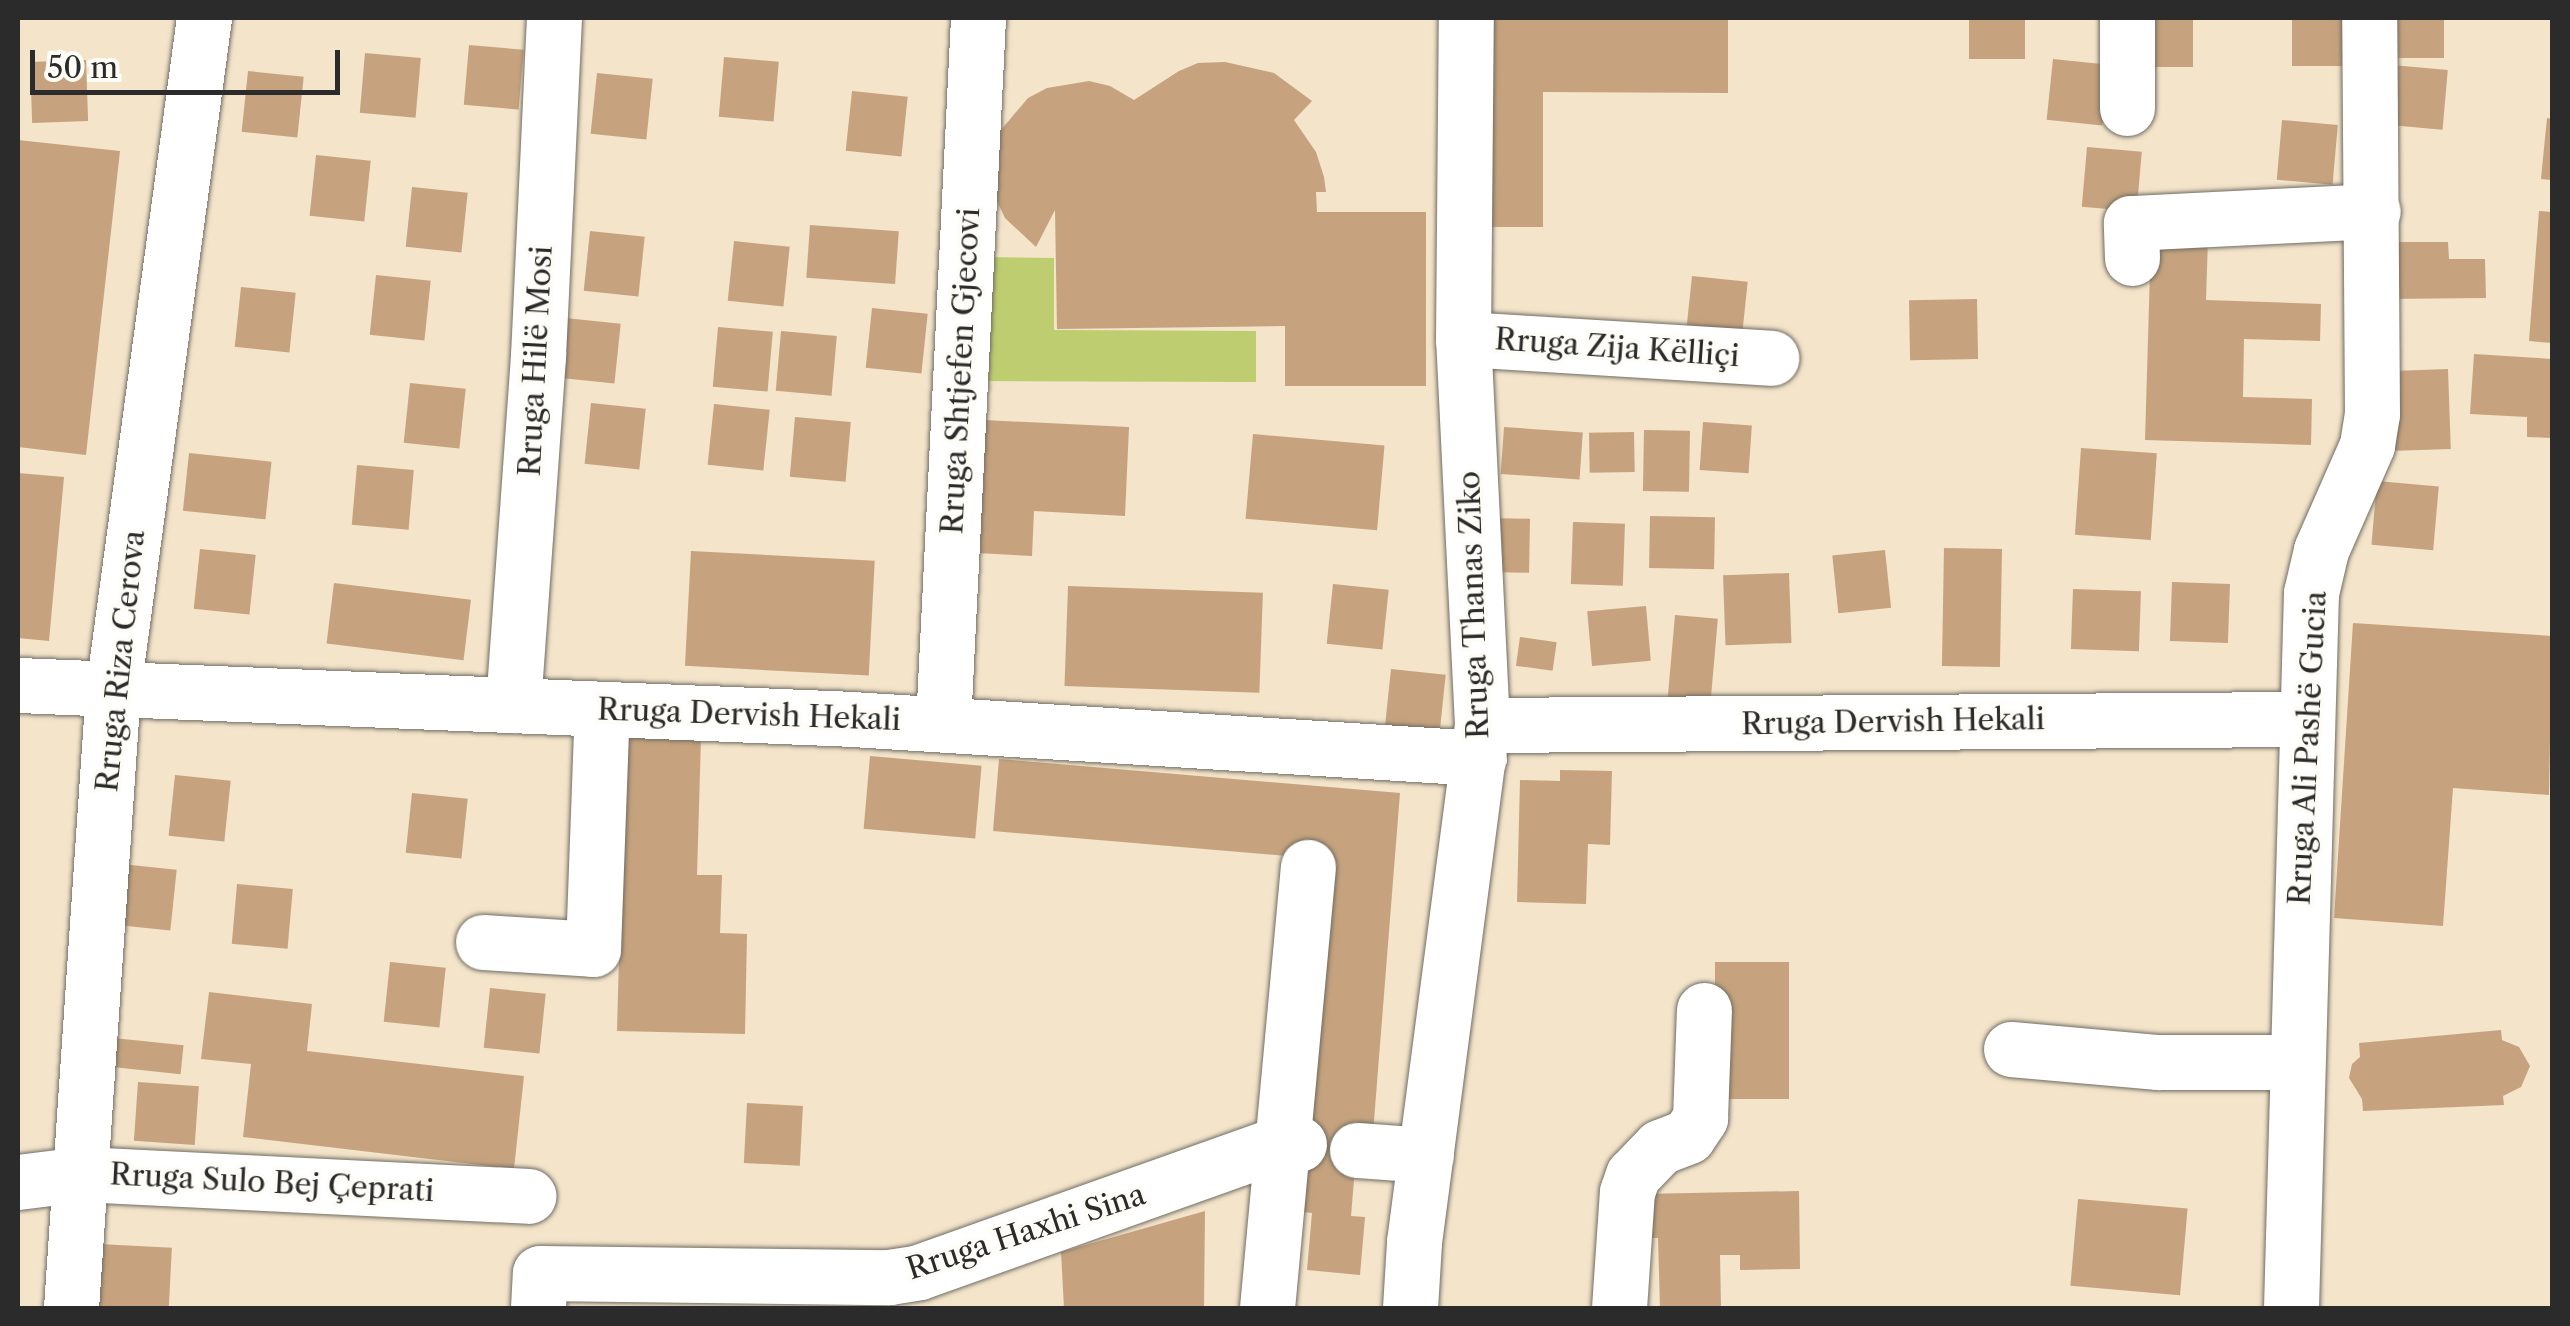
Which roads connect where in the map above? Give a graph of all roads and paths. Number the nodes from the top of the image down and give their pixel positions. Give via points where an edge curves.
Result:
1 (204, 18) edge
2 (554, 18) edge
3 (978, 18) edge
4 (1466, 18) edge
5 (2127, 18) edge
6 (2369, 18) edge
7 (2127, 108) dead end
8 (2372, 212) junction
9 (2132, 258) dead end
10 (1463, 338) junction
11 (1770, 358) dead end
12 (18, 685) edge
13 (113, 689) junction
14 (513, 704) junction
15 (602, 709) junction
16 (2304, 719) junction
17 (944, 724) junction
18 (1481, 742) junction
19 (1308, 867) dead end
20 (483, 942) dead end
21 (1704, 1010) dead end
22 (2011, 1049) dead end
23 (2297, 1062) junction
24 (1290, 1144) junction
25 (1357, 1150) dead end
26 (1426, 1156) junction
27 (81, 1174) junction
28 (18, 1182) edge
29 (528, 1196) dead end
30 (70, 1308) edge
31 (538, 1308) edge
32 (1267, 1308) edge
33 (1410, 1308) edge
34 (1619, 1308) edge
35 (2291, 1308) edge

1 - 13 street, Rruga Riza Cerova
2 - 14 street, Rruga Hilë Mosi
3 - 17 street, Rruga Shtjefen Gjecovi
4 - 10 street, Rruga Thanas Ziko
5 - 7 street
6 - 8 street, Rruga Ali Pashë Gucia
8 - 9 street via 2132,223
8 - 16 street, Rruga Ali Pashë Gucia via 2372,414 2367,445 2321,550 2311,593
10 - 11 street, Rruga Zija Këlliçi
10 - 18 street, Rruga Thanas Ziko
12 - 13 street, Rruga Dervish Hekali
13 - 14 street, Rruga Dervish Hekali
13 - 27 street, Rruga Riza Cerova
14 - 15 street, Rruga Dervish Hekali
15 - 17 street, Rruga Dervish Hekali
15 - 20 street via 593,948
16 - 18 street, Rruga Dervish Hekali
16 - 23 street, Rruga Ali Pashë Gucia
17 - 18 street, Rruga Dervish Hekali
18 - 26 street, Rruga Thanas Ziko
19 - 24 street
21 - 34 street via 1700,1118 1688,1136 1660,1147 1633,1175
22 - 23 street via 2158,1062
23 - 35 street, Rruga Ali Pashë Gucia
24 - 31 street, Rruga Haxhi Sina via 919,1272 540,1273
24 - 32 street
25 - 26 street
26 - 33 street, Rruga Thanas Ziko
27 - 28 street, Rruga Sulo Bej Çeprati
27 - 29 street, Rruga Sulo Bej Çeprati
27 - 30 street, Rruga Riza Cerova

